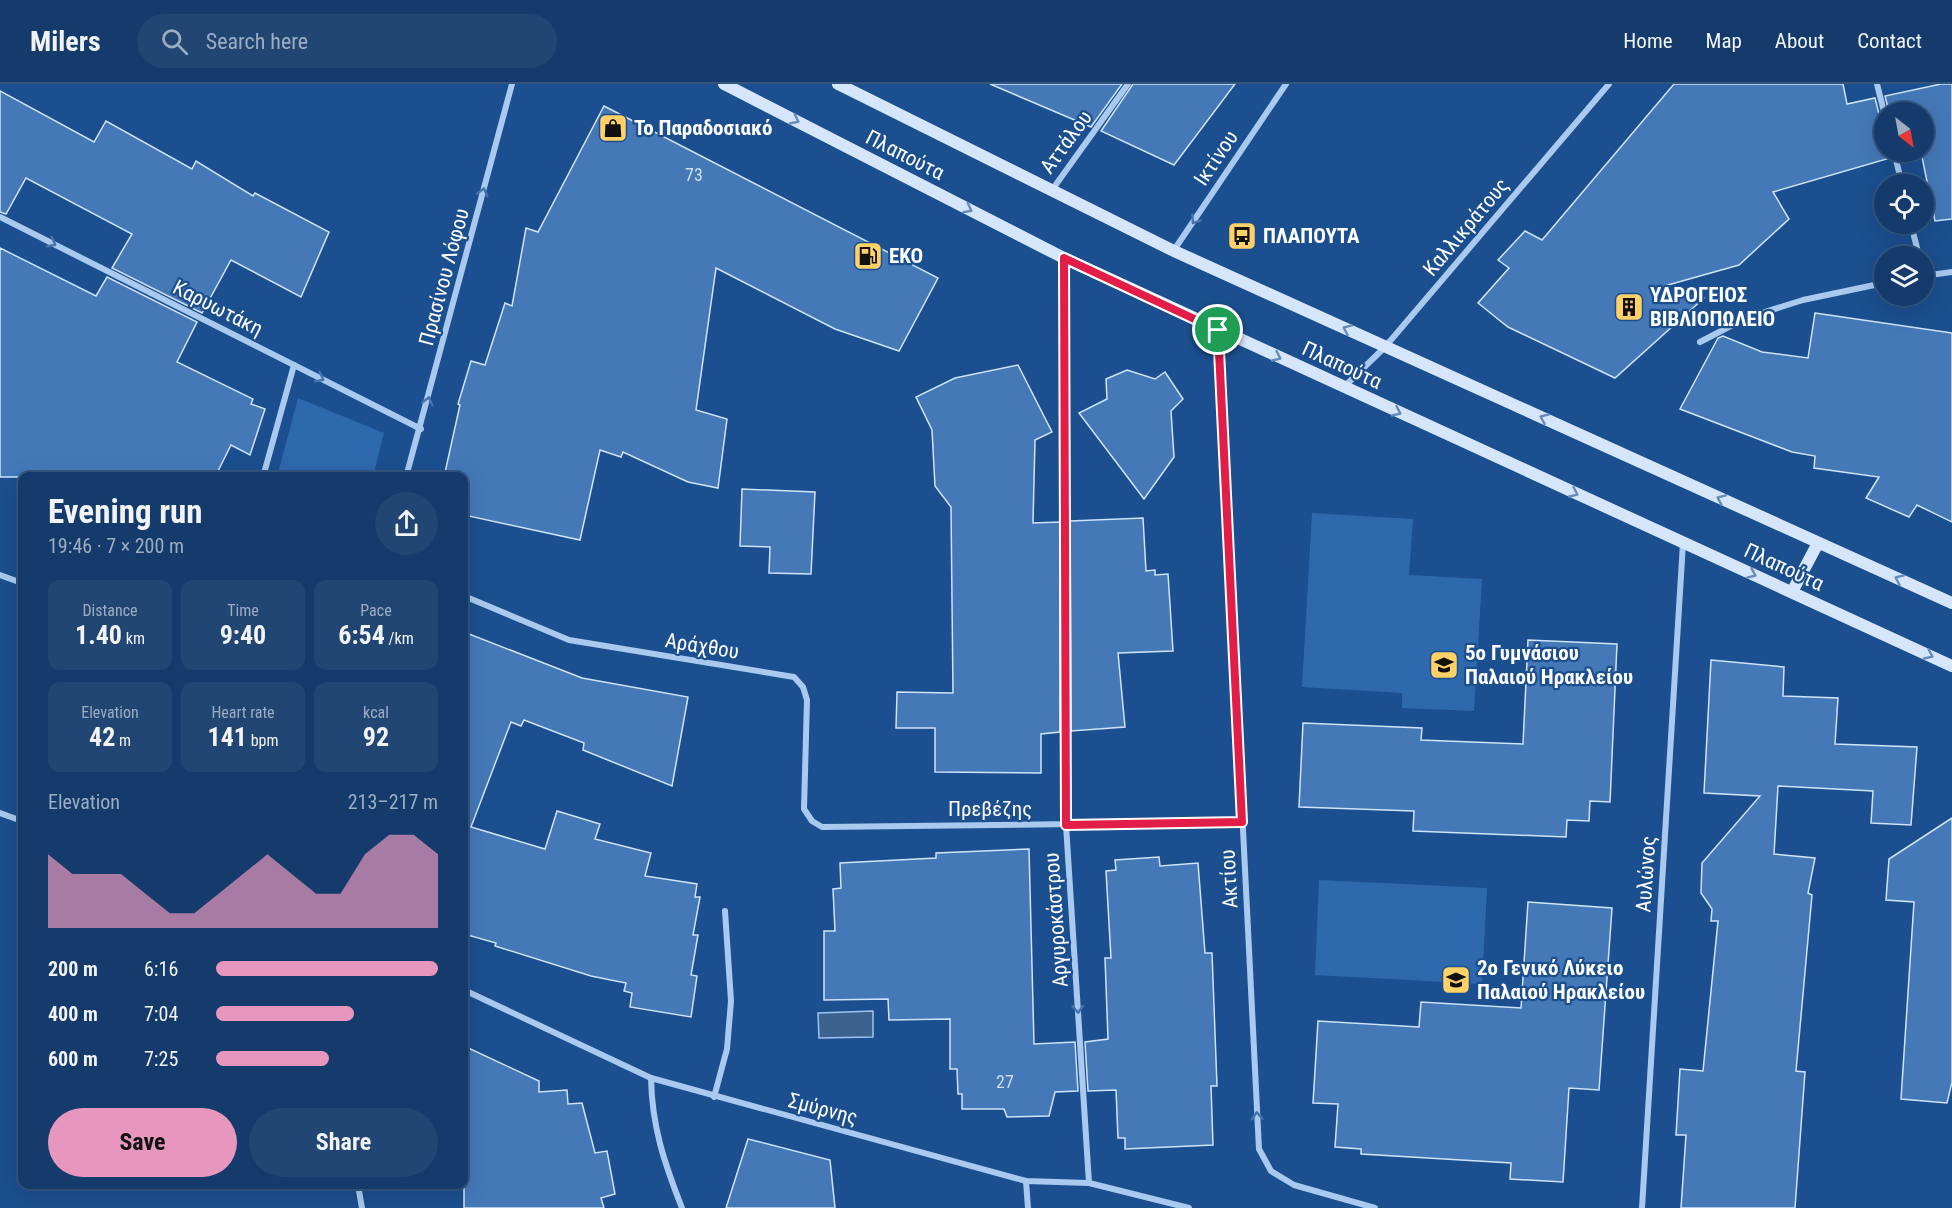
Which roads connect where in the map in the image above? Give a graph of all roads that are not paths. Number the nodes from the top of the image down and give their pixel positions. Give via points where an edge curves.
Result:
1 (512, 84) edge
2 (724, 84) edge
3 (837, 84) edge
4 (1128, 84) edge
5 (1286, 84) edge
6 (1609, 84) edge
7 (1877, 84) edge
8 (1882, 102) edge
9 (1053, 190) junction
10 (0, 217) edge
11 (1174, 251) junction
12 (1064, 258) junction
13 (1952, 272) edge
14 (1934, 273) edge
15 (1874, 285) edge
16 (1218, 330) junction
17 (1700, 342) dead end
18 (1385, 346) junction
19 (294, 365) junction
20 (1344, 387) junction
21 (421, 429) junction
22 (264, 472) edge
23 (408, 472) edge
24 (1683, 543) junction
25 (1818, 543) junction
26 (0, 575) edge
27 (18, 582) edge
28 (1792, 592) junction
29 (468, 598) edge
30 (1952, 603) edge
31 (1952, 666) edge
32 (0, 813) edge
33 (18, 820) edge
34 (812, 821) joint
35 (1242, 822) junction
36 (1066, 825) junction
37 (725, 911) dead end
38 (468, 992) edge
39 (651, 1078) junction
40 (714, 1097) junction
41 (1026, 1181) junction
42 (1089, 1183) junction
43 (359, 1189) edge
44 (362, 1208) edge
45 (682, 1208) edge
46 (1028, 1208) edge
47 (1189, 1208) edge
48 (1375, 1208) edge
49 (1642, 1208) edge

21 -> 1 street, Πρασίνου Λόφου
2 -> 12 main road, Πλαπούτα
3 - 9 main road, Πλαπούτα
4 - 9 street, Αττάλου
5 -> 11 street, Ικτίνου
6 - 18 street, Καλλικράτους
7 - 8 street
9 - 11 main road, Πλαπούτα
10 -> 19 street, Καρυωτάκη
18 -> 11 main road, Πλαπούτα
12 - 16 main road, Πλαπούτα
12 - 36 street, Αργυροκάστρου
13 - 14 street
15 - 17 street via 1803,300 1746,318
16 -> 20 main road, Πλαπούτα
16 - 35 street, Ακτίου
18 - 20 street, Καλλικράτους
25 -> 18 main road, Πλαπούτα
19 -> 21 street, Καρυωτάκη
19 - 22 street
20 -> 24 main road, Πλαπούτα
21 - 23 street, Πρασίνου Λόφου
24 -> 28 main road, Πλαπούτα
24 - 49 street, Αυλώνος
25 - 28 main road
30 -> 25 main road, Πλαπούτα
26 - 27 street
28 -> 31 main road, Πλαπούτα
29 - 34 street, Αράχθου via 569,640 794,677 807,700 804,809
32 - 33 street
34 - 36 street, Πρεβέζης via 822,826
35 - 36 street, Πρεβέζης
48 -> 35 street, Ακτίου via 1294,1185 1271,1171 1259,1149
36 -> 42 street, Αργυροκάστρου
37 - 40 street via 731,1001 727,1049
38 - 39 street, Σμύρνης
39 - 40 street, Σμύρνης
39 - 45 street via 651,1113 661,1155
40 - 41 street, Σμύρνης
41 - 42 street, Σμύρνης
41 - 46 street
42 - 47 street, Σμύρνης
43 - 44 street

